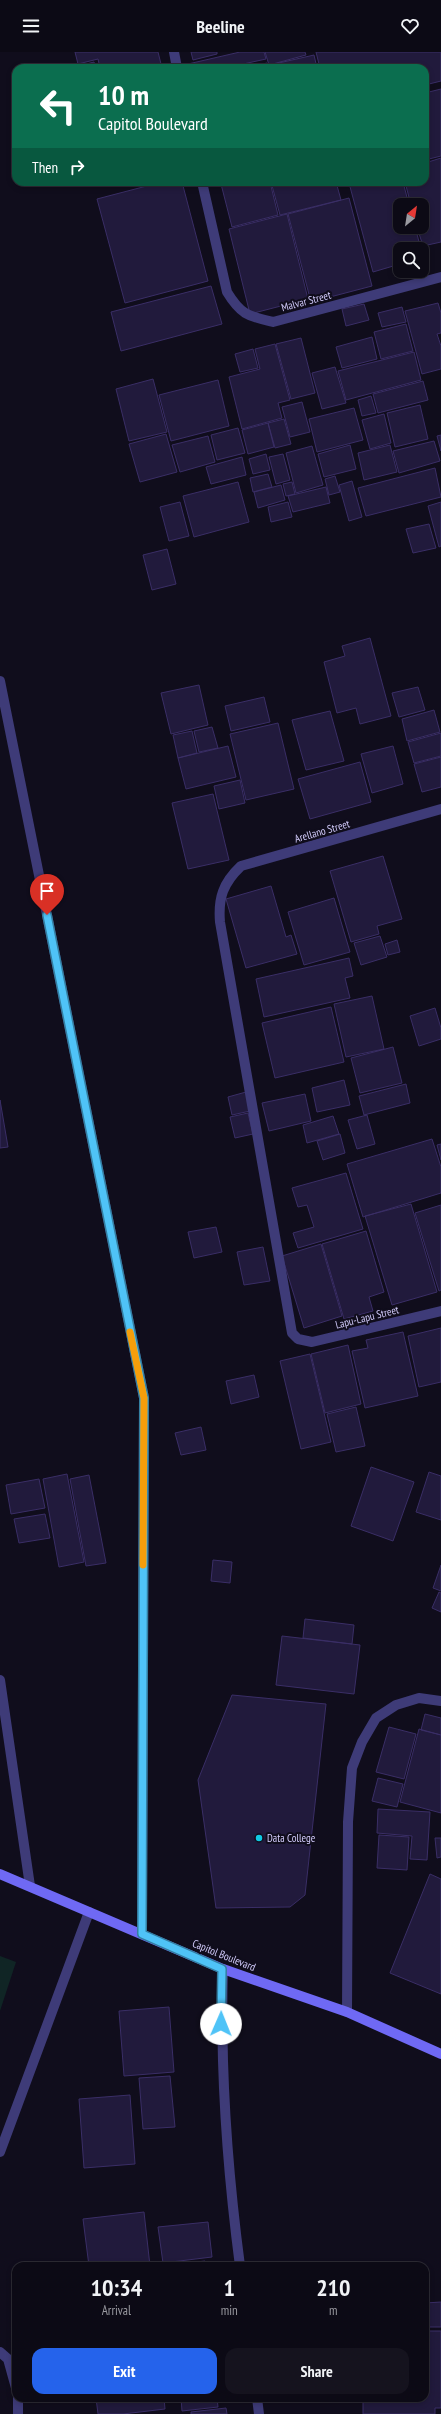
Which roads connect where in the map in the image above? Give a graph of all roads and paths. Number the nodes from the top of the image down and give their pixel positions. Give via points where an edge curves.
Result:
1 (174, 52) edge
2 (176, 64) edge
3 (203, 186) edge
4 (441, 278) edge
5 (0, 681) edge
6 (441, 809) edge
7 (441, 1311) edge
8 (298, 1339) joint
9 (0, 1680) edge
10 (441, 1701) edge
11 (0, 1874) edge
12 (30, 1886) junction
13 (89, 1912) junction
14 (142, 1934) junction
15 (222, 1969) junction
16 (347, 2012) junction
17 (441, 2054) edge
18 (0, 2152) edge
19 (240, 2262) edge
20 (0, 2352) edge
21 (12, 2374) edge
22 (18, 2402) edge
23 (258, 2402) edge
24 (18, 2414) edge
25 (259, 2414) edge

1 - 2 street
3 - 4 street, Malvar Street via 227,292 246,316 273,322
5 - 14 street via 144,1398
6 - 8 street, Arellano Street via 241,866 221,891 220,922 292,1333
7 - 8 street, Lapu-Lapu Street via 312,1342
9 - 12 street
10 - 16 street via 419,1698 396,1705 376,1718 362,1742 352,1768 348,1822
11 - 12 main road, Capitol Boulevard
12 - 13 main road, Capitol Boulevard
13 - 14 main road, Capitol Boulevard
13 - 18 street via 53,2003
14 - 15 main road, Capitol Boulevard
15 - 16 main road, Capitol Boulevard
15 - 19 street via 223,2088
16 - 17 main road, Capitol Boulevard
20 - 21 street via 8,2359
22 - 24 street
23 - 25 street

